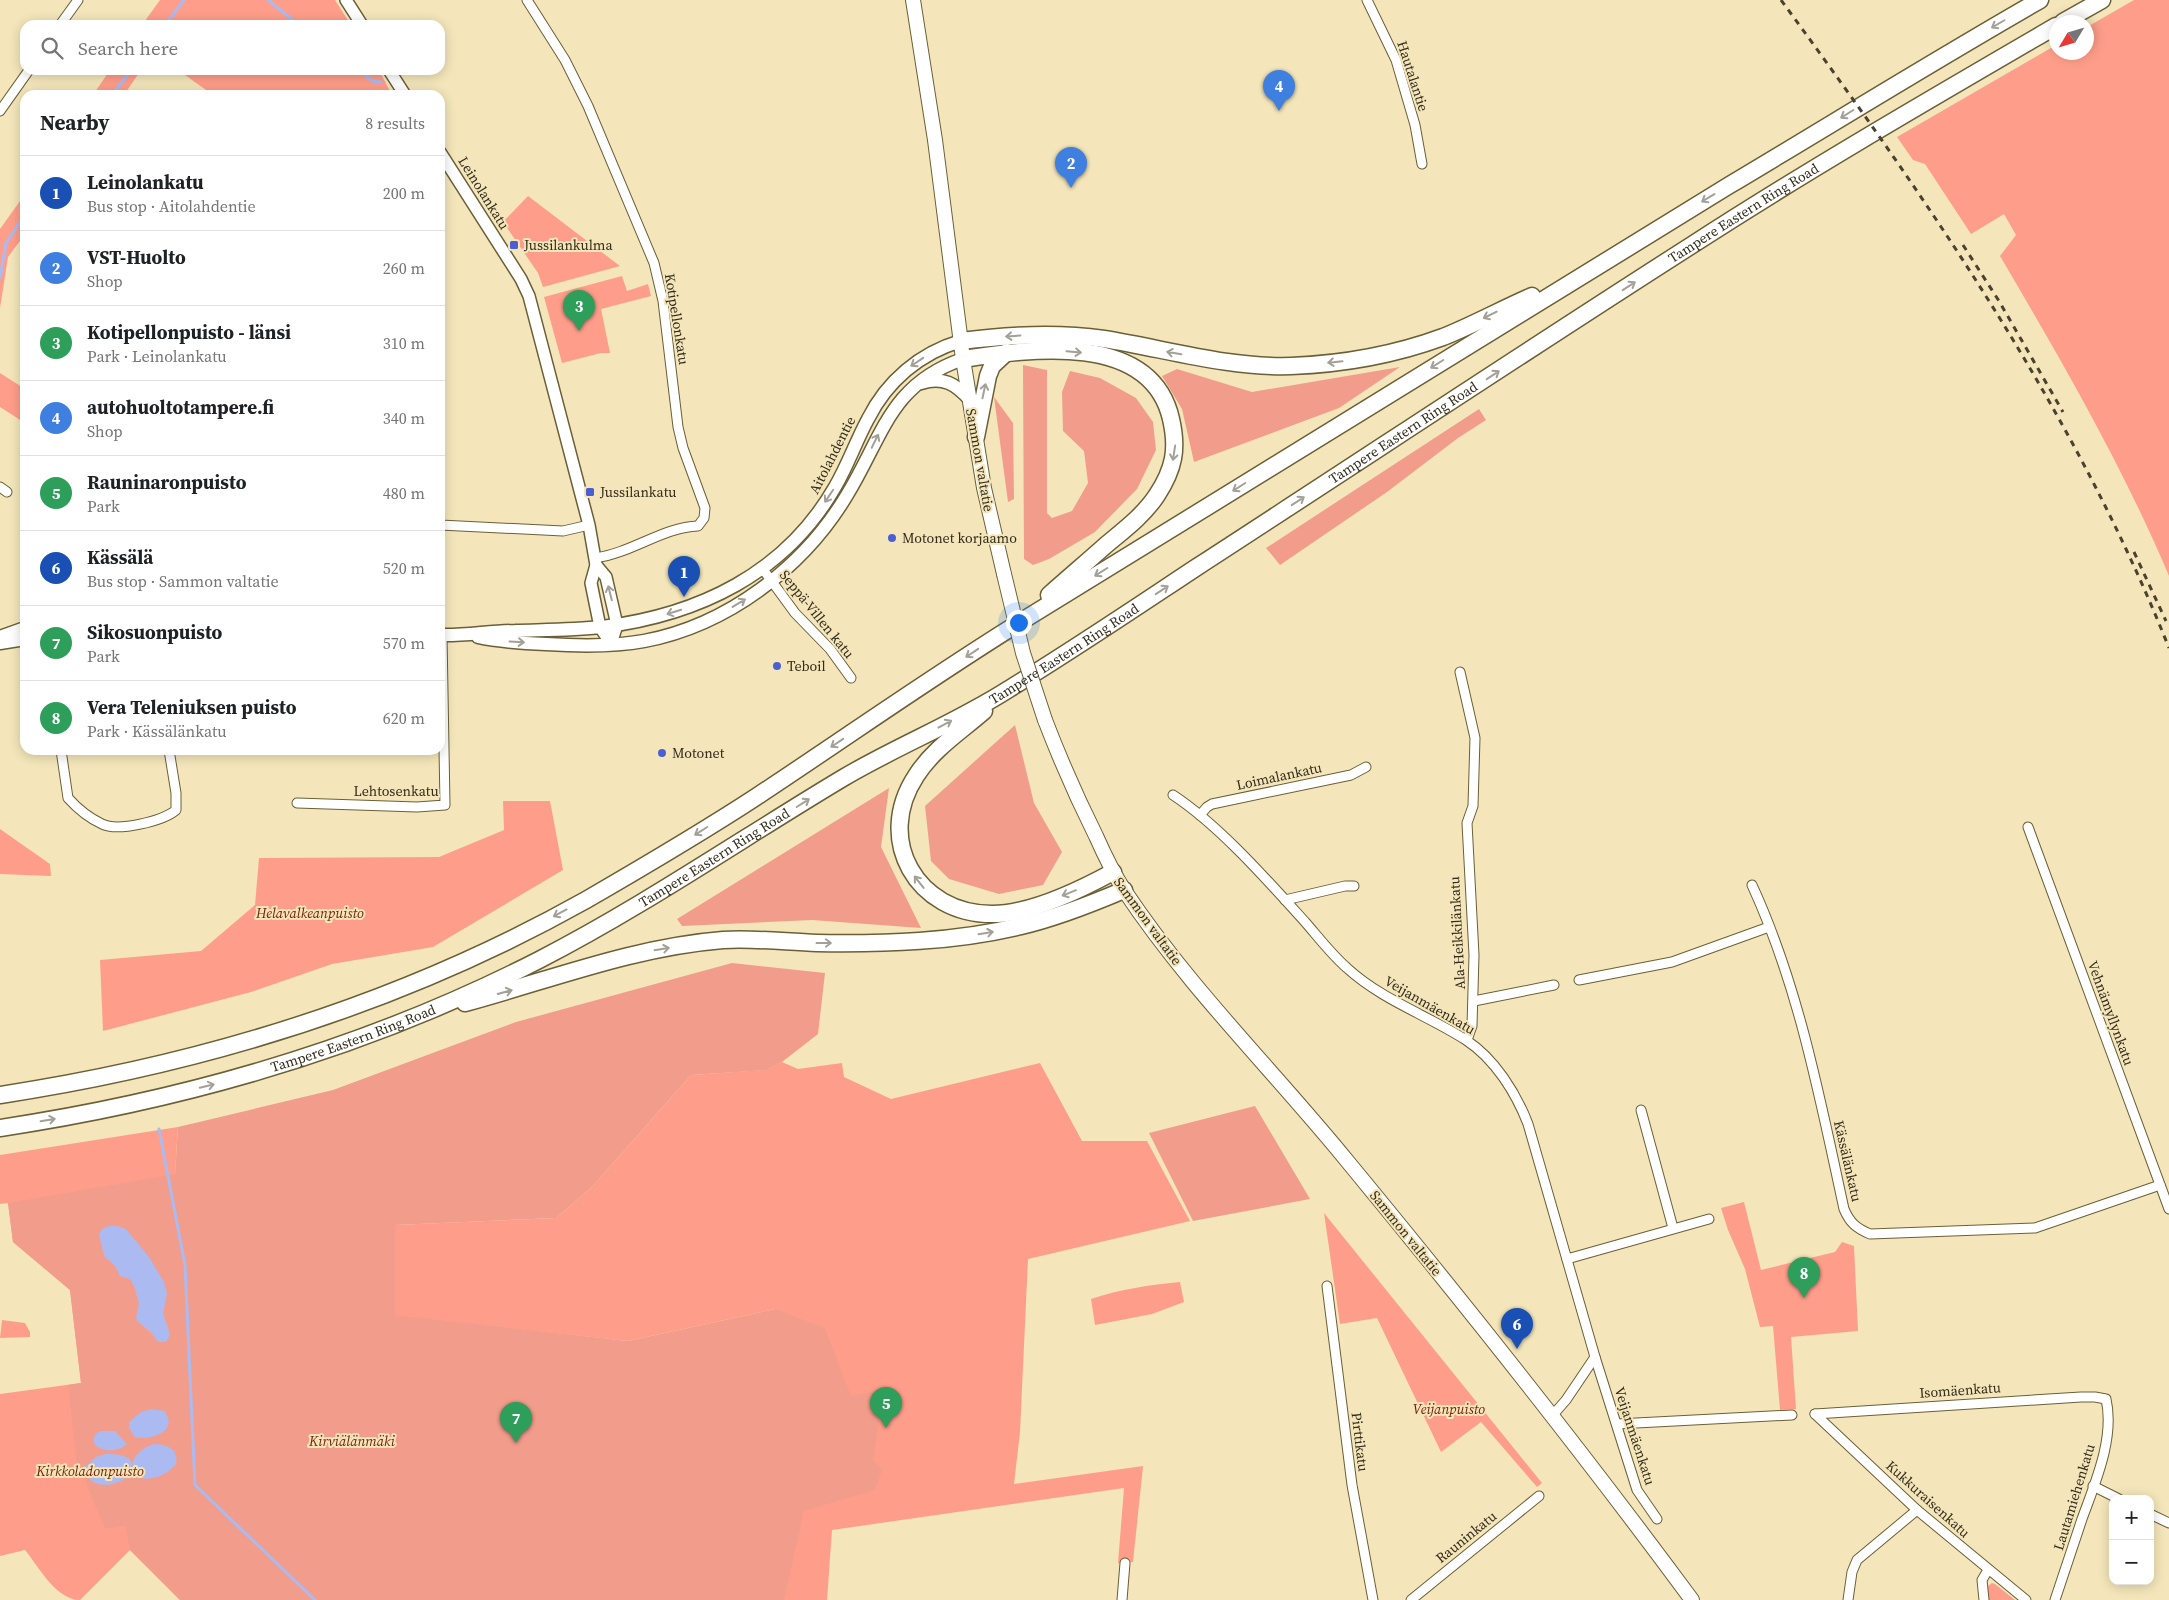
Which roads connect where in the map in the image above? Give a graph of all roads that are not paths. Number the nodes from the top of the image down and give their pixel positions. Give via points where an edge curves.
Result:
1 (78, 0) edge
2 (346, 0) edge
3 (527, 0) edge
4 (913, 0) edge
5 (1367, 0) edge
6 (2040, 0) edge
7 (2102, 0) edge
8 (2075, 15) edge
9 (64, 20) edge
10 (359, 20) edge
11 (2049, 30) edge
12 (26, 75) edge
13 (393, 75) edge
14 (402, 90) edge
15 (0, 112) edge
16 (445, 160) edge
17 (1422, 164) dead end
18 (1582, 274) junction
19 (961, 341) junction
20 (1007, 352) junction
21 (963, 359) junction
22 (916, 384) junction
23 (970, 400) junction
24 (976, 437) junction
25 (445, 525) edge
26 (589, 525) junction
27 (596, 562) junction
28 (762, 568) junction
29 (772, 581) junction
30 (617, 624) junction
31 (1013, 626) junction
32 (600, 627) junction
33 (20, 630) edge
34 (445, 635) edge
35 (468, 635) junction
36 (0, 637) edge
37 (20, 640) edge
38 (0, 642) edge
39 (611, 644) junction
40 (1460, 672) dead end
41 (851, 678) dead end
42 (1004, 693) junction
43 (62, 755) edge
44 (170, 755) edge
45 (444, 755) edge
46 (1366, 767) dead end
47 (1173, 795) dead end
48 (297, 803) dead end
49 (1200, 815) junction
50 (2028, 827) dead end
51 (1113, 872) junction
52 (1752, 885) dead end
53 (1354, 886) dead end
54 (1124, 890) junction
55 (1285, 900) junction
56 (1769, 927) junction
57 (1579, 980) dead end
58 (1554, 985) dead end
59 (1474, 1001) junction
60 (408, 1018) junction
61 (1467, 1040) junction
62 (0, 1095) edge
63 (1641, 1110) dead end
64 (0, 1128) edge
65 (2160, 1185) junction
66 (2169, 1209) edge
67 (1709, 1218) dead end
68 (1673, 1228) junction
69 (1567, 1259) junction
70 (1327, 1286) dead end
71 (1595, 1357) junction
72 (2106, 1399) joint
73 (1815, 1414) joint
74 (1792, 1415) dead end
75 (1552, 1416) junction
76 (1617, 1424) junction
77 (2094, 1486) junction
78 (2111, 1495) edge
79 (1539, 1496) dead end
80 (1917, 1510) junction
81 (2154, 1516) edge
82 (1657, 1520) dead end
83 (2169, 1523) edge
84 (1125, 1563) dead end
85 (1988, 1570) junction
86 (1122, 1600) edge
87 (1373, 1600) edge
88 (1411, 1600) edge
89 (1692, 1600) edge
90 (1848, 1600) edge
91 (1984, 1600) edge
92 (2026, 1600) edge
93 (2055, 1600) edge

1 - 9 street
2 - 10 street
3 - 27 street, Kotipellonkatu via 565,60 588,106 654,263 678,427 705,512 698,526 676,530
4 - 19 main road, Sammon valtatie
5 - 17 street, Hautalantie via 1396,60
6 -> 18 highway, Tampere Eastern Ring Road
7 - 8 highway
42 -> 11 highway, Tampere Eastern Ring Road via 1694,244 1833,156
12 - 15 street
13 - 14 street
16 - 26 street, Leinolankatu via 521,279 528,296
18 -> 19 highway via 1442,337 1380,356 1349,361 1290,366 1235,363 1070,335
18 -> 31 highway, Tampere Eastern Ring Road
19 - 21 main road, Sammon valtatie
19 -> 28 main road, Aitolahdentie via 946,345 912,366 886,391 868,418 834,488 816,514 791,544
20 - 21 highway
24 -> 20 highway via 988,376 992,366
20 -> 31 highway via 1071,351 1103,355 1137,369 1165,401 1176,449 1165,481 1145,510
21 - 22 main road, Aitolahdentie via 938,369
21 - 23 main road, Sammon valtatie
22 - 23 main road via 934,380 953,383
29 -> 22 main road, Aitolahdentie via 828,524 862,469 882,427
23 - 24 main road, Sammon valtatie
24 - 51 main road, Sammon valtatie, bridge via 984,488 1023,653 1045,720 1072,786
25 - 26 street via 562,531
26 - 27 street, Leinolankatu
30 -> 27 street, Leinolankatu via 606,578
27 - 32 street, Leinolankatu via 590,583
28 - 29 street, Seppä-Villen katu
28 -> 30 main road, Aitolahdentie via 714,598 668,614
39 -> 29 main road, Aitolahdentie via 644,641 703,621 741,602
29 - 41 street, Seppä-Villen katu
30 - 32 main road, Aitolahdentie
30 - 39 street
31 -> 62 highway, Tampere Eastern Ring Road via 750,801 652,861 581,902 462,963 344,1010 218,1050 159,1065
32 - 35 main road, Aitolahdentie
32 - 39 street, Leinolankatu
33 - 36 main road
34 - 35 main road, Aitolahdentie
35 -> 39 main road, Aitolahdentie via 508,642 583,646
37 - 38 main road
40 - 59 street, Ala-Heikkilänkatu via 1475,738 1473,806 1467,823
51 -> 42 highway via 1047,902 994,914 970,913 953,907 923,888 914,876 901,846 901,810 906,795 916,776 939,748
60 -> 42 highway, Tampere Eastern Ring Road via 537,961 665,889 847,776
43 - 44 street via 68,798 103,825 117,826 158,820 176,810
45 - 48 street, Lehtosenkatu via 445,805
46 - 49 street, Loimalankatu via 1351,775 1212,804
47 - 49 street, Veijanmäenkatu
49 - 55 street, Veijanmäenkatu
50 - 65 street, Vehnämyllynkatu
51 - 54 main road, Sammon valtatie
52 - 56 street, Kässälänkatu
53 - 55 street
60 -> 54 highway via 647,951 723,940 855,942 986,934 1066,913
54 - 75 main road, Sammon valtatie via 1217,1012 1327,1136
55 - 61 street, Veijanmäenkatu via 1345,967 1367,985
56 - 57 street via 1672,962
56 - 65 street, Kässälänkatu via 1802,1026 1844,1209 1849,1222 1857,1229 1870,1234 2036,1228
58 - 59 street
59 - 61 street, Ala-Heikkilänkatu
64 -> 60 highway, Tampere Eastern Ring Road via 94,1112 228,1080
61 - 69 street, Veijanmäenkatu via 1494,1066 1523,1110
63 - 68 street
65 - 66 street, Vehnämyllynkatu
67 - 68 street
68 - 69 street
69 - 71 street, Veijanmäenkatu
70 - 87 street, Pirttikatu via 1352,1485
71 - 75 street
71 - 76 street, Veijanmäenkatu
72 - 73 street, Isomäenkatu via 2095,1396
72 - 77 street, Lautamiehenkatu via 2108,1426
73 - 80 street, Kukkuraisenkatu
74 - 76 street
75 - 89 main road, Sammon valtatie
76 - 82 street, Veijanmäenkatu via 1637,1490
77 - 78 street
77 - 93 street, Lautamiehenkatu
79 - 88 street, Rauninkatu
80 - 85 street, Kukkuraisenkatu
80 - 90 street via 1857,1560
81 - 83 street
84 - 86 street
85 - 91 street via 1982,1580
85 - 92 street, Kukkuraisenkatu

